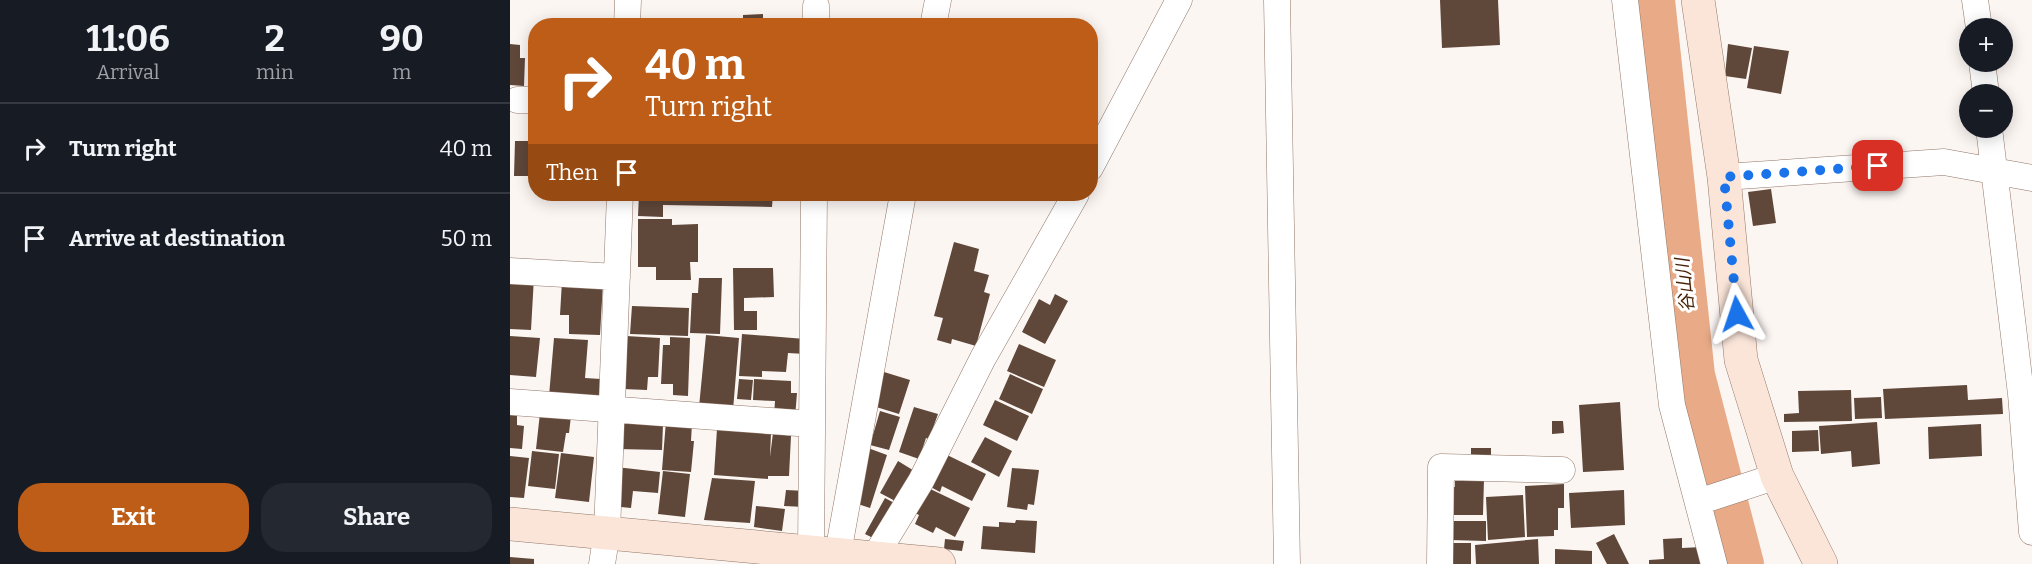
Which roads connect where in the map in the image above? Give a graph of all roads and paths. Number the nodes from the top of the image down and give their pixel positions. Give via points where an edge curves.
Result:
1 (628, 0) edge
2 (938, 0) edge
3 (1179, 0) edge
4 (1278, 0) edge
5 (1625, 0) edge
6 (1698, 0) edge
7 (1976, 0) edge
8 (627, 18) edge
9 (935, 18) edge
10 (1977, 18) edge
11 (1990, 138) edge
12 (1098, 153) edge
13 (1994, 171) junction
14 (1724, 177) junction
15 (2032, 178) edge
16 (620, 201) edge
17 (814, 201) edge
18 (902, 201) edge
19 (1072, 201) edge
20 (510, 271) edge
21 (617, 277) junction
22 (510, 402) edge
23 (612, 411) junction
24 (812, 424) junction
25 (1562, 470) dead end
26 (1776, 476) junction
27 (1699, 502) junction
28 (510, 524) edge
29 (607, 532) junction
30 (2032, 532) edge
31 (829, 557) edge
32 (874, 558) junction
33 (602, 564) edge
34 (939, 564) edge
35 (1287, 564) edge
36 (1440, 564) edge
37 (1714, 564) edge
38 (1821, 564) edge

1 - 8 street
2 - 9 street
3 - 12 street
4 - 35 street
5 - 27 street via 1672,405
6 - 14 street
7 - 10 street
11 - 13 street
13 - 14 street via 1944,162
13 - 15 street
13 - 30 street via 2021,394
14 - 26 street via 1741,360
16 - 21 street
17 - 24 street
18 - 31 street
19 - 32 street via 982,358 921,481
20 - 21 street
21 - 23 street
22 - 23 street
23 - 24 street
23 - 29 street
24 - 31 street
25 - 36 street via 1441,467
26 - 27 street
26 - 38 street
27 - 37 street
28 - 29 street
29 - 31 street
29 - 33 street
31 - 32 street
32 - 34 street

